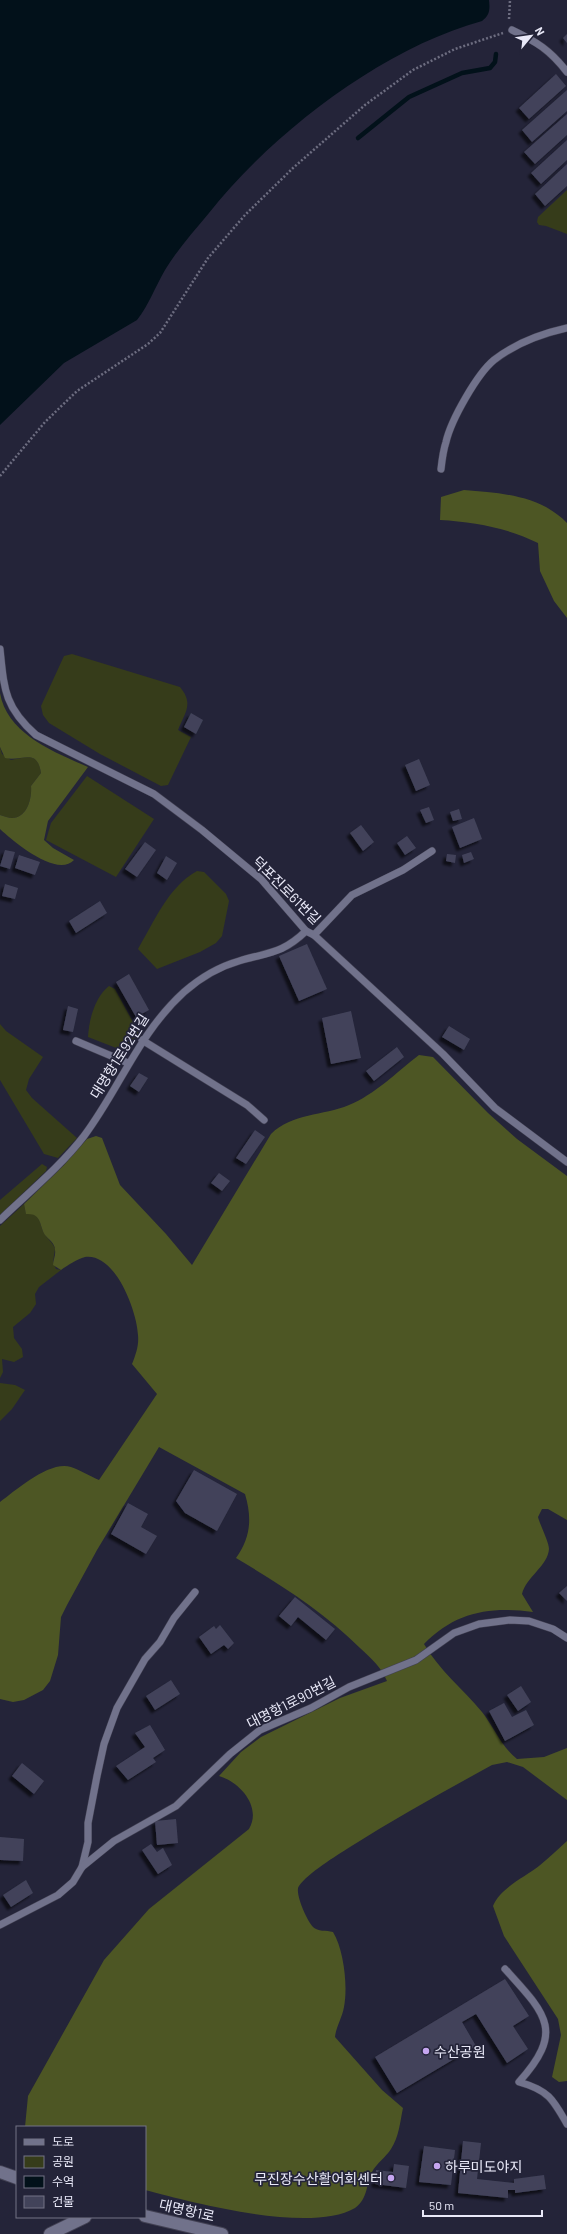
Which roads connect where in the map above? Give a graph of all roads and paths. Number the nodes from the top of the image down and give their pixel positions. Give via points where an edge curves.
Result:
1 (510, 0) edge
2 (512, 30) junction
3 (567, 72) edge
4 (567, 328) edge
5 (441, 469) dead end
6 (0, 476) edge
7 (0, 649) edge
8 (432, 851) dead end
9 (306, 931) junction
10 (314, 935) junction
11 (142, 1040) junction
12 (76, 1041) dead end
13 (128, 1063) junction
14 (264, 1120) dead end
15 (567, 1162) edge
16 (0, 1220) edge
17 (195, 1592) dead end
18 (567, 1638) edge
19 (82, 1867) junction
20 (0, 1925) edge
21 (505, 1969) dead end
22 (567, 2124) edge
23 (0, 2172) edge
24 (16, 2178) edge
25 (146, 2216) edge
26 (83, 2218) edge
27 (50, 2234) edge
28 (222, 2234) edge

1 - 2 path via 508,19
2 - 3 lane via 540,44
2 - 6 path via 431,60 365,105 280,180 239,221 208,258 160,333 148,344 77,391 45,422
4 - 5 lane via 525,341 493,361 473,386 457,413 446,441
7 - 9 lane, 덕포진로61번길 via 8,701 25,726 36,735 154,794 261,879
8 - 10 lane via 403,870 352,895
9 - 10 lane, 덕포진로61번길
9 - 11 lane, 대명항1로92번길 via 283,949 227,964 197,981 169,1007
10 - 15 lane, 덕포진로61번길 via 443,1054 495,1108
11 - 13 lane, 대명항1로92번길
11 - 14 lane via 247,1105
12 - 13 lane
13 - 16 lane, 대명항1로92번길 via 84,1136 63,1160
17 - 19 lane via 145,1659 117,1708 104,1744 88,1822 88,1842
18 - 19 lane, 대명항1로90번길 via 553,1629 529,1621 492,1621 467,1627 440,1642 416,1660 349,1687 311,1708 260,1730 230,1754 176,1806 114,1841
19 - 20 lane, 대명항1로90번길 via 73,1882 58,1895
21 - 22 lane via 539,2009 547,2036 540,2057 519,2082 536,2086 553,2099
23 - 24 street
25 - 28 street, 대명항1로
26 - 27 street

